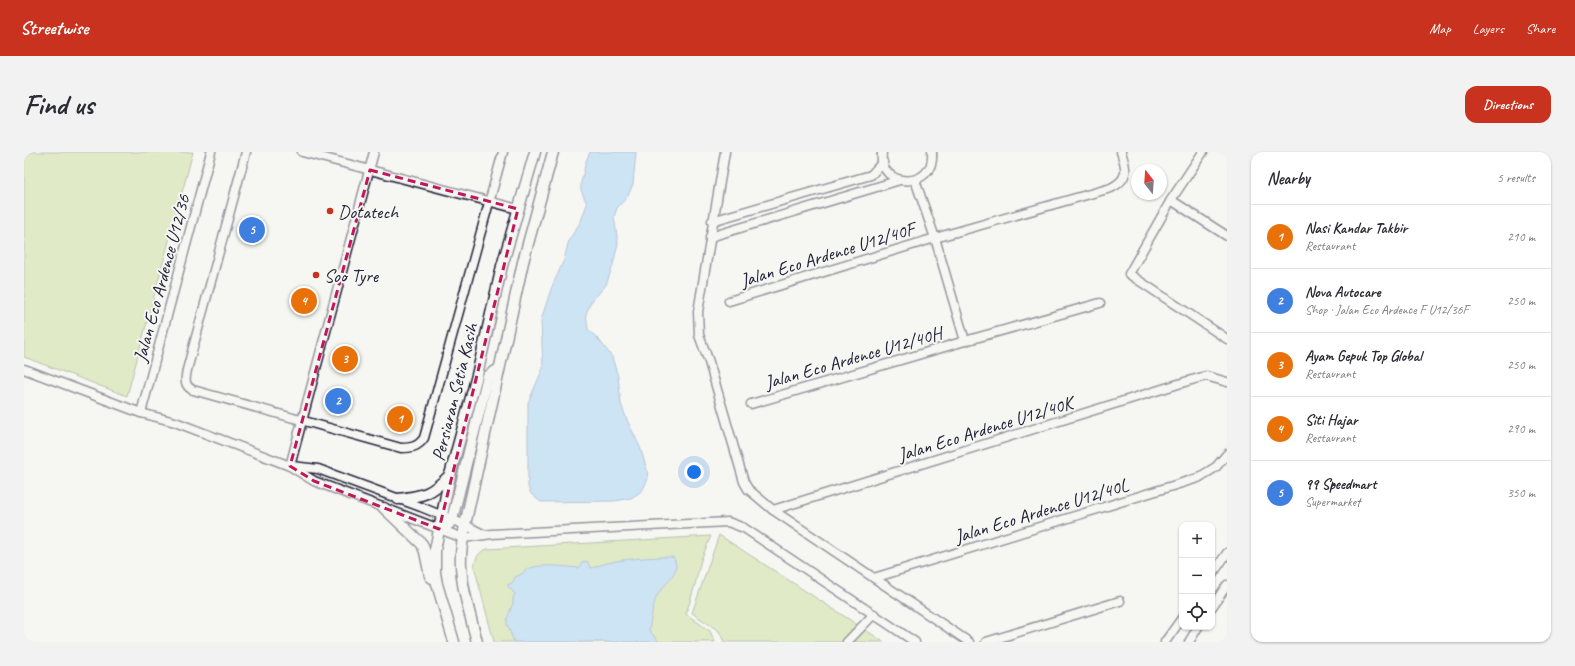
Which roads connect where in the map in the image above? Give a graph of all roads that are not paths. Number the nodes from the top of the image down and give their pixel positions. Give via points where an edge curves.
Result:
1 (211, 152) edge
2 (246, 152) edge
3 (302, 152) edge
4 (374, 152) edge
5 (503, 152) edge
6 (535, 152) edge
7 (553, 152) edge
8 (726, 152) edge
9 (882, 152) edge
10 (932, 152) edge
11 (1121, 152) edge
12 (1204, 152) edge
13 (883, 162) junction
14 (370, 170) junction
15 (900, 180) junction
16 (915, 180) junction
17 (1171, 200) junction
18 (488, 201) junction
19 (518, 209) junction
20 (712, 221) junction
21 (1227, 236) edge
22 (710, 237) junction
23 (935, 238) junction
24 (729, 301) dead end
25 (1100, 303) dead end
26 (1227, 339) edge
27 (965, 341) junction
28 (24, 369) edge
29 (499, 369) junction
30 (1227, 382) edge
31 (751, 404) dead end
32 (141, 413) junction
33 (302, 421) junction
34 (1227, 454) edge
35 (290, 466) junction
36 (450, 475) junction
37 (398, 499) junction
38 (384, 508) junction
39 (773, 510) junction
40 (442, 516) junction
41 (452, 520) junction
42 (465, 525) junction
43 (439, 529) junction
44 (483, 534) junction
45 (463, 538) junction
46 (1227, 553) edge
47 (1215, 571) edge
48 (874, 578) junction
49 (437, 584) junction
50 (1227, 585) edge
51 (1120, 601) dead end
52 (1215, 603) edge
53 (874, 614) junction
54 (1179, 622) edge
55 (1196, 630) edge
56 (454, 642) edge
57 (477, 642) edge
58 (847, 642) edge
59 (915, 642) edge
60 (969, 642) edge
61 (986, 642) edge
62 (1165, 642) edge
63 (1189, 642) edge

1 - 32 street, Jalan Eco Ardence U12/36
2 - 33 street via 185,380 193,390
3 - 14 street
4 - 14 street
5 - 18 street
6 - 19 street, Persiaran Setia Kasih
7 - 29 street, Persiaran Setia Kasih via 523,262
8 - 20 street
9 - 13 street
10 - 16 street via 929,169
11 - 23 street, Jalan Eco Ardence U12/40F via 1125,177 1111,188
12 - 17 street
13 - 15 street via 889,173
13 - 20 street via 871,175
14 - 18 street
14 - 33 street
15 - 16 street
15 - 22 street
16 - 23 street
17 - 21 street
17 - 26 street via 1129,274
18 - 19 street
18 - 33 street via 424,438 415,447 401,448
19 - 36 street, Persiaran Setia Kasih
20 - 22 street
22 - 39 street via 698,312 699,334 744,482 748,489
23 - 24 street, Jalan Eco Ardence U12/40F
23 - 27 street
25 - 27 street, Jalan Eco Ardence U12/40H
27 - 31 street, Jalan Eco Ardence U12/40H
28 - 32 street
29 - 41 street via 488,376
29 - 42 street, Persiaran Setia Kasih
30 - 39 street, Jalan Eco Ardence U12/40K via 1206,376 1188,381
32 - 35 street via 175,422
33 - 35 street
34 - 48 street, Jalan Eco Ardence U12/40L via 1216,467 1198,478
35 - 37 street via 318,469
35 - 38 street via 314,482
36 - 37 street via 427,494
36 - 40 street, Persiaran Setia Kasih
37 - 40 street
38 - 43 street
38 - 49 street via 422,544 430,576
39 - 48 street
40 - 41 street
40 - 43 street, Persiaran Setia Kasih
41 - 42 street
41 - 43 street
42 - 44 street
42 - 45 street, Persiaran Setia Kasih
43 - 45 street
43 - 49 street, Persiaran Setia Kasih via 435,550
44 - 45 street
44 - 53 street via 728,522 744,528
45 - 57 street, Persiaran Setia Kasih via 463,584
46 - 47 street
48 - 60 street
49 - 56 street, Persiaran Setia Kasih
50 - 52 street
51 - 61 street
53 - 58 street
53 - 59 street
54 - 62 street
55 - 63 street

